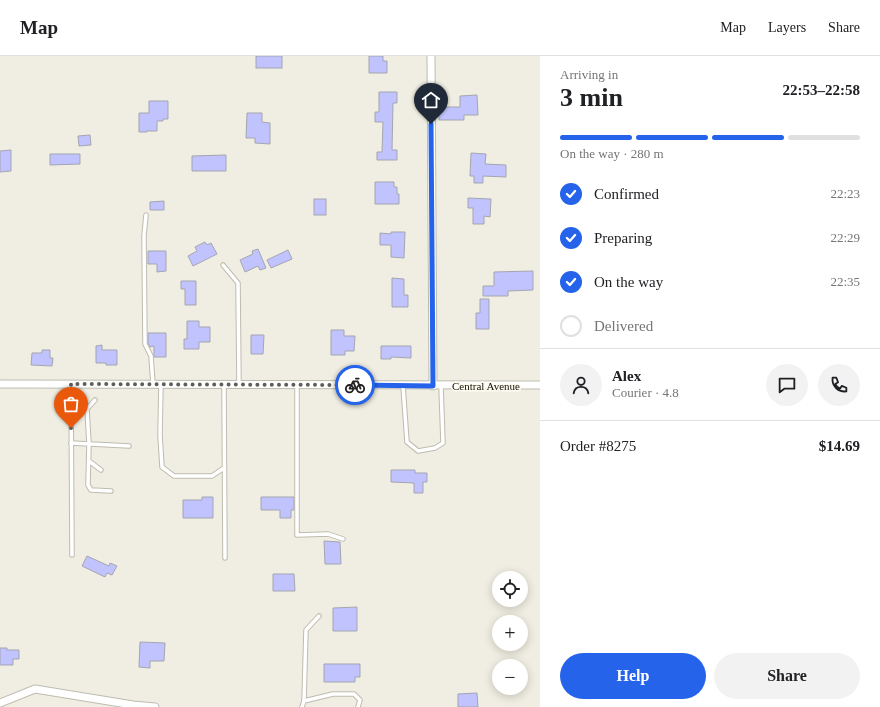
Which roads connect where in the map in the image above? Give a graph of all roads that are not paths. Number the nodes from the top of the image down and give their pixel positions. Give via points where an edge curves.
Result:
1 (431, 56) edge
2 (146, 215) dead end
3 (223, 264) dead end
4 (0, 384) edge
5 (71, 384) junction
6 (157, 384) junction
7 (224, 384) junction
8 (238, 384) junction
9 (297, 385) junction
10 (540, 385) edge
11 (403, 386) junction
12 (433, 386) junction
13 (441, 386) junction
14 (95, 400) dead end
15 (71, 443) junction
16 (89, 444) junction
17 (129, 446) dead end
18 (89, 461) junction
19 (224, 468) junction
20 (101, 470) dead end
21 (111, 491) dead end
22 (342, 539) dead end
23 (72, 555) dead end
24 (225, 558) dead end
25 (319, 616) dead end
26 (304, 701) junction
27 (0, 703) edge
28 (154, 707) edge
29 (302, 707) edge
30 (358, 707) edge

1 - 12 street
2 - 6 lane via 145,344 151,356
3 - 8 lane via 238,283
4 - 5 street, Central Avenue
5 - 6 street, Central Avenue
5 - 15 lane
6 - 7 street, Central Avenue
6 - 19 lane via 162,467 174,476 212,476
7 - 8 street, Central Avenue
7 - 19 lane
8 - 9 street, Central Avenue
9 - 11 street, Central Avenue
9 - 22 lane via 297,535 328,534
10 - 13 street, Central Avenue
11 - 12 street, Central Avenue
11 - 13 lane via 408,442 418,451 435,448 443,443
12 - 13 street, Central Avenue
14 - 16 lane via 87,409
15 - 16 lane
15 - 23 lane
16 - 17 lane
16 - 18 lane
18 - 20 lane
18 - 21 lane via 88,485 91,490
19 - 24 lane
25 - 26 lane via 306,630
26 - 29 lane
26 - 30 lane via 333,694 354,694 360,700
27 - 28 street via 35,689

